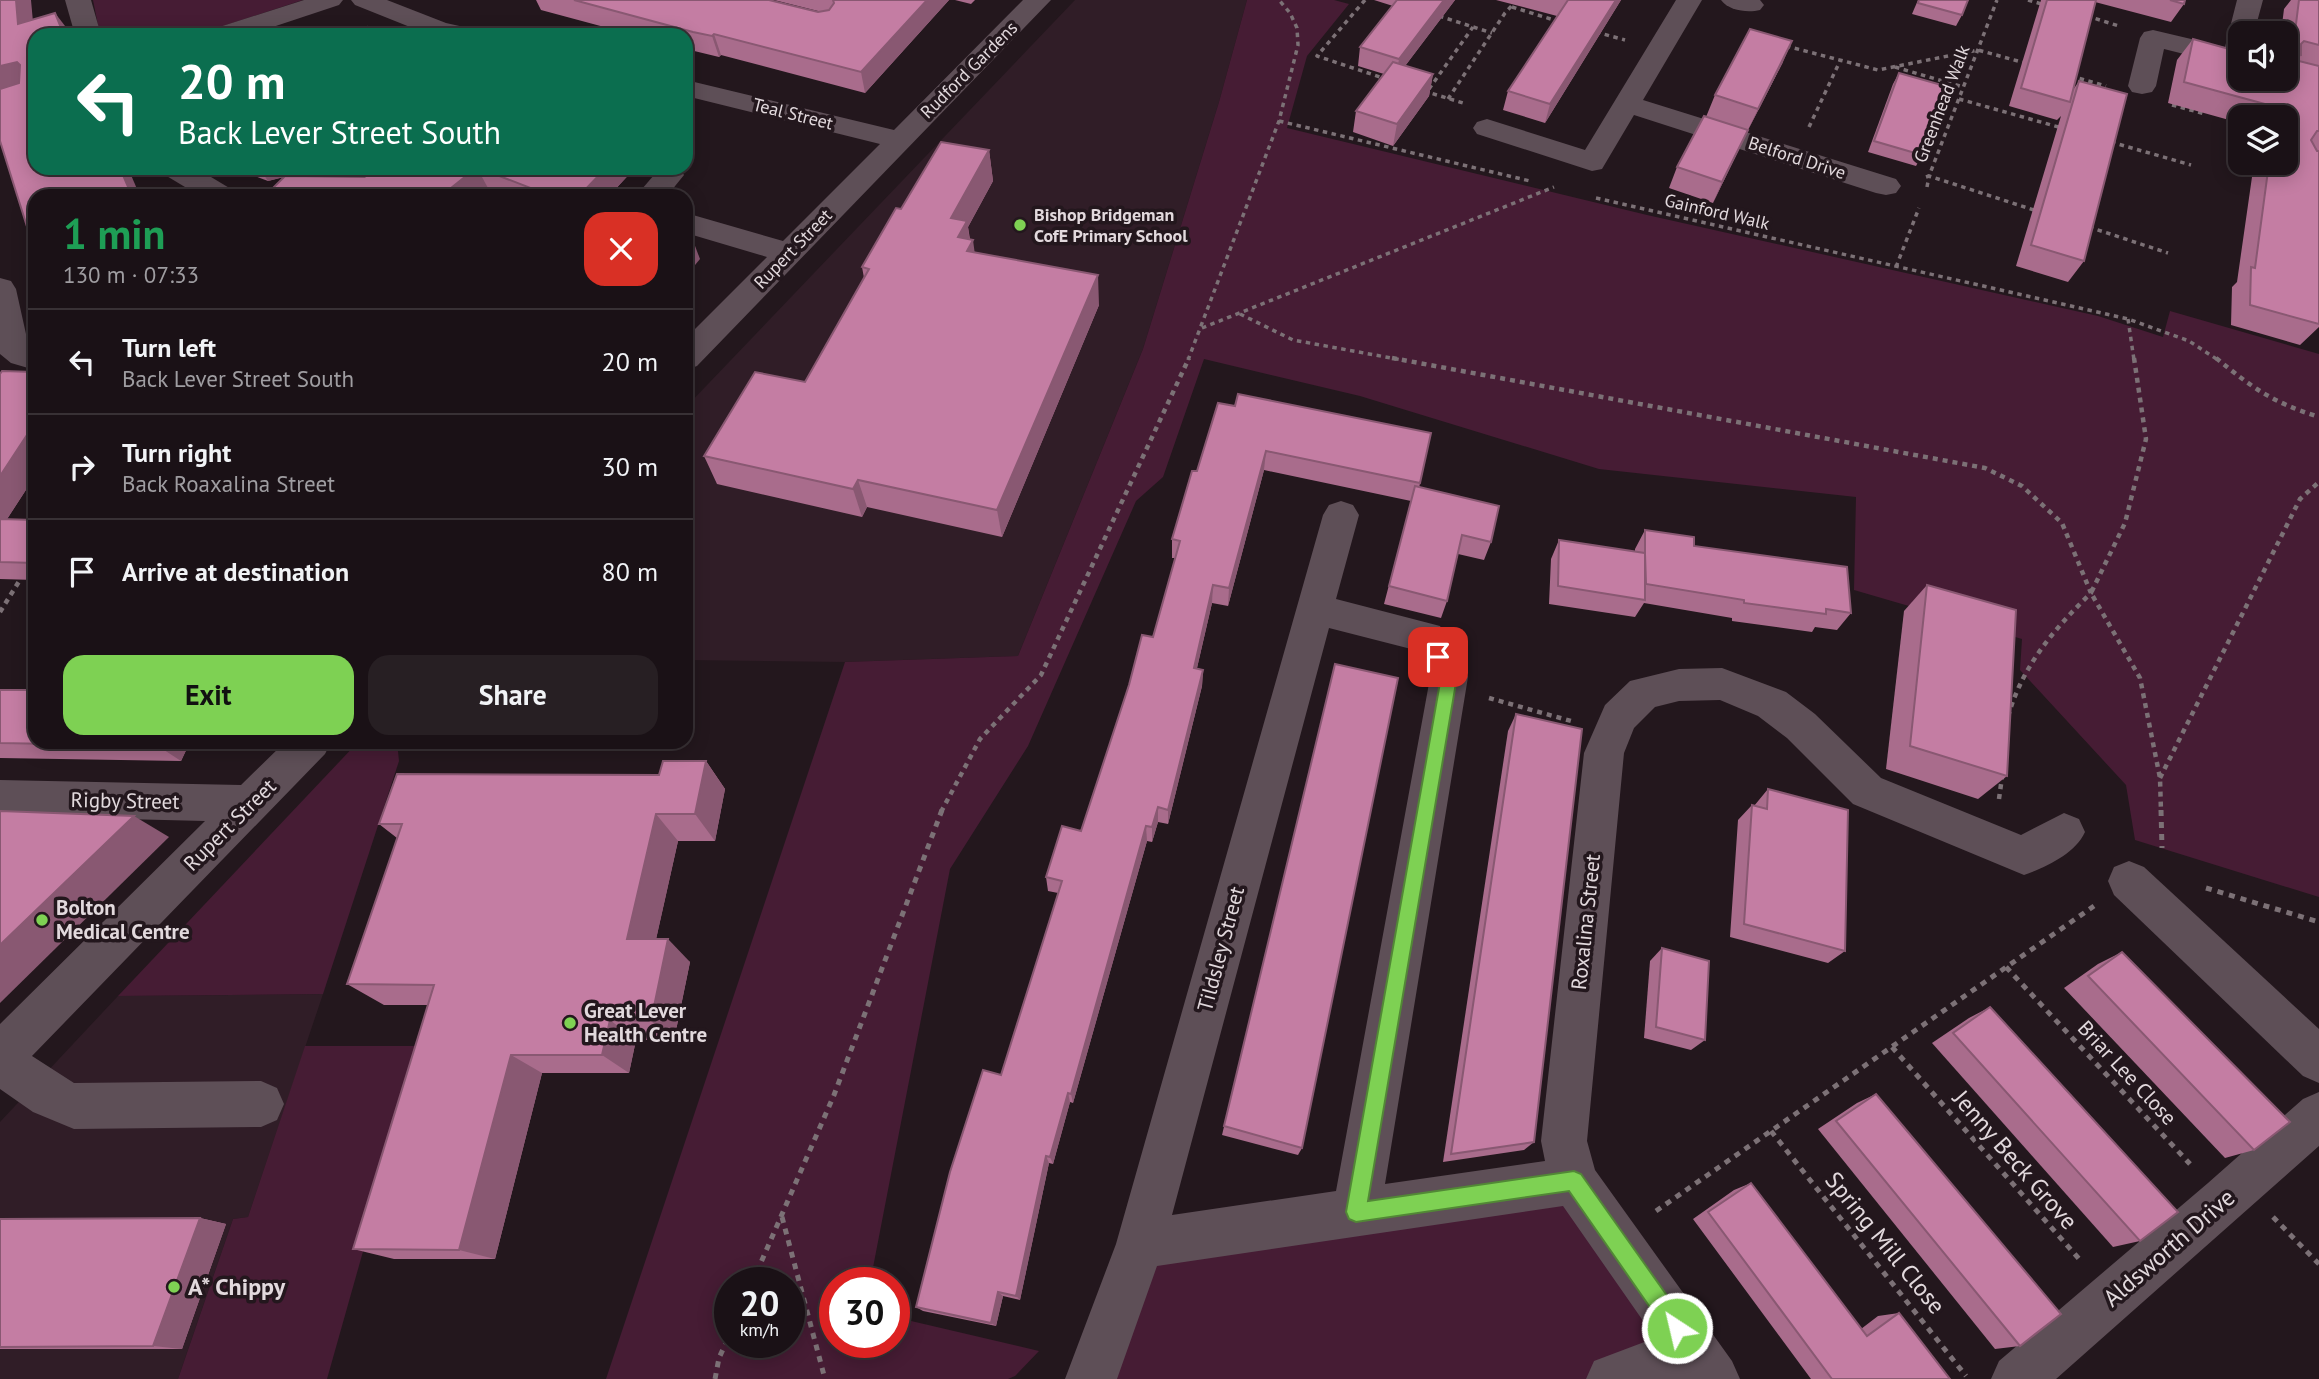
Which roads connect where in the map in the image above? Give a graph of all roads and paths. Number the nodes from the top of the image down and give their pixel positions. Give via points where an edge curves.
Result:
1 (78, 0) edge
2 (330, 0) edge
3 (364, 0) edge
4 (1038, 0) edge
5 (1279, 0) edge
6 (1365, 0) edge
7 (1517, 0) edge
8 (1689, 0) edge
9 (1997, 0) edge
10 (2028, 0) edge
11 (2250, 0) edge
12 (2053, 7) edge
13 (1512, 8) junction
14 (2077, 13) edge
15 (1438, 16) edge
16 (2245, 21) edge
17 (1566, 23) edge
18 (1473, 27) junction
19 (86, 28) edge
20 (244, 28) edge
21 (435, 28) edge
22 (1592, 31) edge
23 (1492, 33) junction
24 (2153, 38) junction
25 (1774, 42) edge
26 (1659, 50) junction
27 (1978, 50) junction
28 (2228, 55) edge
29 (1840, 61) junction
30 (2032, 65) edge
31 (1894, 67) junction
32 (2059, 73) edge
33 (1390, 80) edge
34 (2142, 86) dead end
35 (1963, 87) junction
36 (1415, 88) edge
37 (2112, 88) edge
38 (693, 90) edge
39 (1427, 92) junction
40 (1448, 99) junction
41 (1959, 99) junction
42 (2165, 103) dead end
43 (1628, 104) junction
44 (2204, 114) dead end
45 (1279, 121) junction
46 (1487, 128) joint
47 (2062, 128) edge
48 (2101, 139) edge
49 (900, 140) junction
50 (1795, 157) junction
51 (1589, 161) junction
52 (2191, 165) dead end
53 (186, 175) edge
54 (1929, 176) junction
55 (1886, 186) joint
56 (1555, 187) junction
57 (210, 189) edge
58 (1589, 196) dead end
59 (2049, 215) edge
60 (693, 225) edge
61 (2088, 227) edge
62 (790, 253) junction
63 (2168, 253) dead end
64 (1896, 267) junction
65 (0, 289) edge
66 (1240, 314) junction
67 (2128, 319) junction
68 (1201, 329) junction
69 (693, 351) edge
70 (16, 355) edge
71 (2319, 416) edge
72 (2319, 482) edge
73 (2313, 488) junction
74 (2319, 491) edge
75 (1341, 515) dead end
76 (28, 568) edge
77 (2091, 593) junction
78 (1314, 609) junction
79 (0, 612) edge
80 (1447, 687) junction
81 (2008, 722) edge
82 (1613, 732) junction
83 (304, 749) edge
84 (2002, 776) edge
85 (2160, 778) junction
86 (0, 798) edge
87 (251, 804) junction
88 (2064, 832) dead end
89 (1994, 844) junction
90 (2129, 881) junction
91 (2199, 886) dead end
92 (2319, 922) edge
93 (2006, 967) junction
94 (1892, 1047) junction
95 (0, 1059) edge
96 (2319, 1060) edge
97 (261, 1104) dead end
98 (2319, 1115) edge
99 (1771, 1131) junction
100 (1574, 1181) junction
101 (2233, 1193) junction
102 (1356, 1212) junction
103 (781, 1216) junction
104 (1615, 1240) junction
105 (1140, 1244) junction
106 (2319, 1264) edge
107 (759, 1267) edge
108 (2113, 1297) junction
109 (719, 1358) edge
110 (1704, 1365) edge
111 (715, 1379) edge
112 (825, 1379) edge
113 (1091, 1379) edge
114 (1612, 1379) edge
115 (1969, 1379) edge
116 (2017, 1379) edge

1 - 19 street
2 - 20 street
3 - 21 street
4 - 49 street, Rudford Gardens
5 - 45 path via 1297,28 1298,45
6 - 33 path via 1317,56
7 - 13 path
8 - 26 street
9 - 27 path, Greenhead Walk
10 - 12 path
11 - 16 street
13 - 17 path
13 - 23 path
14 - 24 path
15 - 18 path
18 - 23 path
18 - 39 path
22 - 26 path
23 - 40 path
24 - 28 street
24 - 34 street
25 - 29 path
26 - 43 street
27 - 30 path
27 - 31 path
27 - 35 path, Greenhead Walk
29 - 31 path via 1878,70
29 - 50 path
31 - 35 path
32 - 37 path
35 - 41 path, Greenhead Walk
36 - 39 path
38 - 49 street, Teal Street
39 - 40 path
40 - 46 path via 1465,104
41 - 47 path
41 - 54 path, Greenhead Walk
42 - 44 path
43 - 50 street, Belford Drive
43 - 51 street
45 - 56 path
45 - 68 path
46 - 51 street
48 - 52 path
49 - 62 street, Rupert Street
50 - 55 street, Belford Drive
51 - 56 path via 1575,183
53 - 57 street
54 - 55 path, Greenhead Walk
54 - 59 path
54 - 64 path
56 - 66 path
58 - 64 path, Gainford Walk
60 - 62 street
61 - 63 path
62 - 69 street, Rupert Street
64 - 67 path, Gainford Walk
65 - 70 street
66 - 68 path
66 - 77 path via 1293,340 1986,468 2022,486 2062,523
67 - 71 path, Gainford Walk via 2206,350 2259,393
67 - 77 path via 2146,439 2124,523
68 - 103 path via 1041,675 980,739 945,801 834,1096
72 - 73 path
73 - 74 path
73 - 85 path via 2300,499
75 - 78 street, Tildsley Street
76 - 79 path
77 - 81 path via 2031,663
77 - 85 path via 2140,678
78 - 80 street via 1427,637 1449,677
78 - 105 street, Tildsley Street
80 - 82 path
80 - 102 street
82 - 89 street, Roxalina Street via 1619,717 1644,693 1679,685 1722,684 1772,704 1867,790
82 - 100 street, Roxalina Street via 1604,753 1564,1141
83 - 87 street, Rupert Street
84 - 89 path
85 - 90 path via 2162,857
86 - 87 street, Rigby Street
87 - 95 street, Rupert Street
88 - 89 street via 2024,856
90 - 93 path
90 - 96 street
91 - 92 path
93 - 94 path
93 - 101 path, Briar Lee Close
94 - 99 path
94 - 108 path, Jenny Beck Grove
95 - 97 street via 49,1096 74,1106
98 - 101 street, Aldsworth Drive
99 - 104 path
99 - 115 path, Spring Mill Close
100 - 102 street
100 - 104 street, Roxalina Street
101 - 106 path, Briar Lee Close
101 - 108 street, Aldsworth Drive
102 - 105 street
103 - 107 path
103 - 112 path
104 - 110 street, Roxalina Street
105 - 113 street, Tildsley Street
108 - 116 street, Aldsworth Drive
109 - 111 path
110 - 114 street

